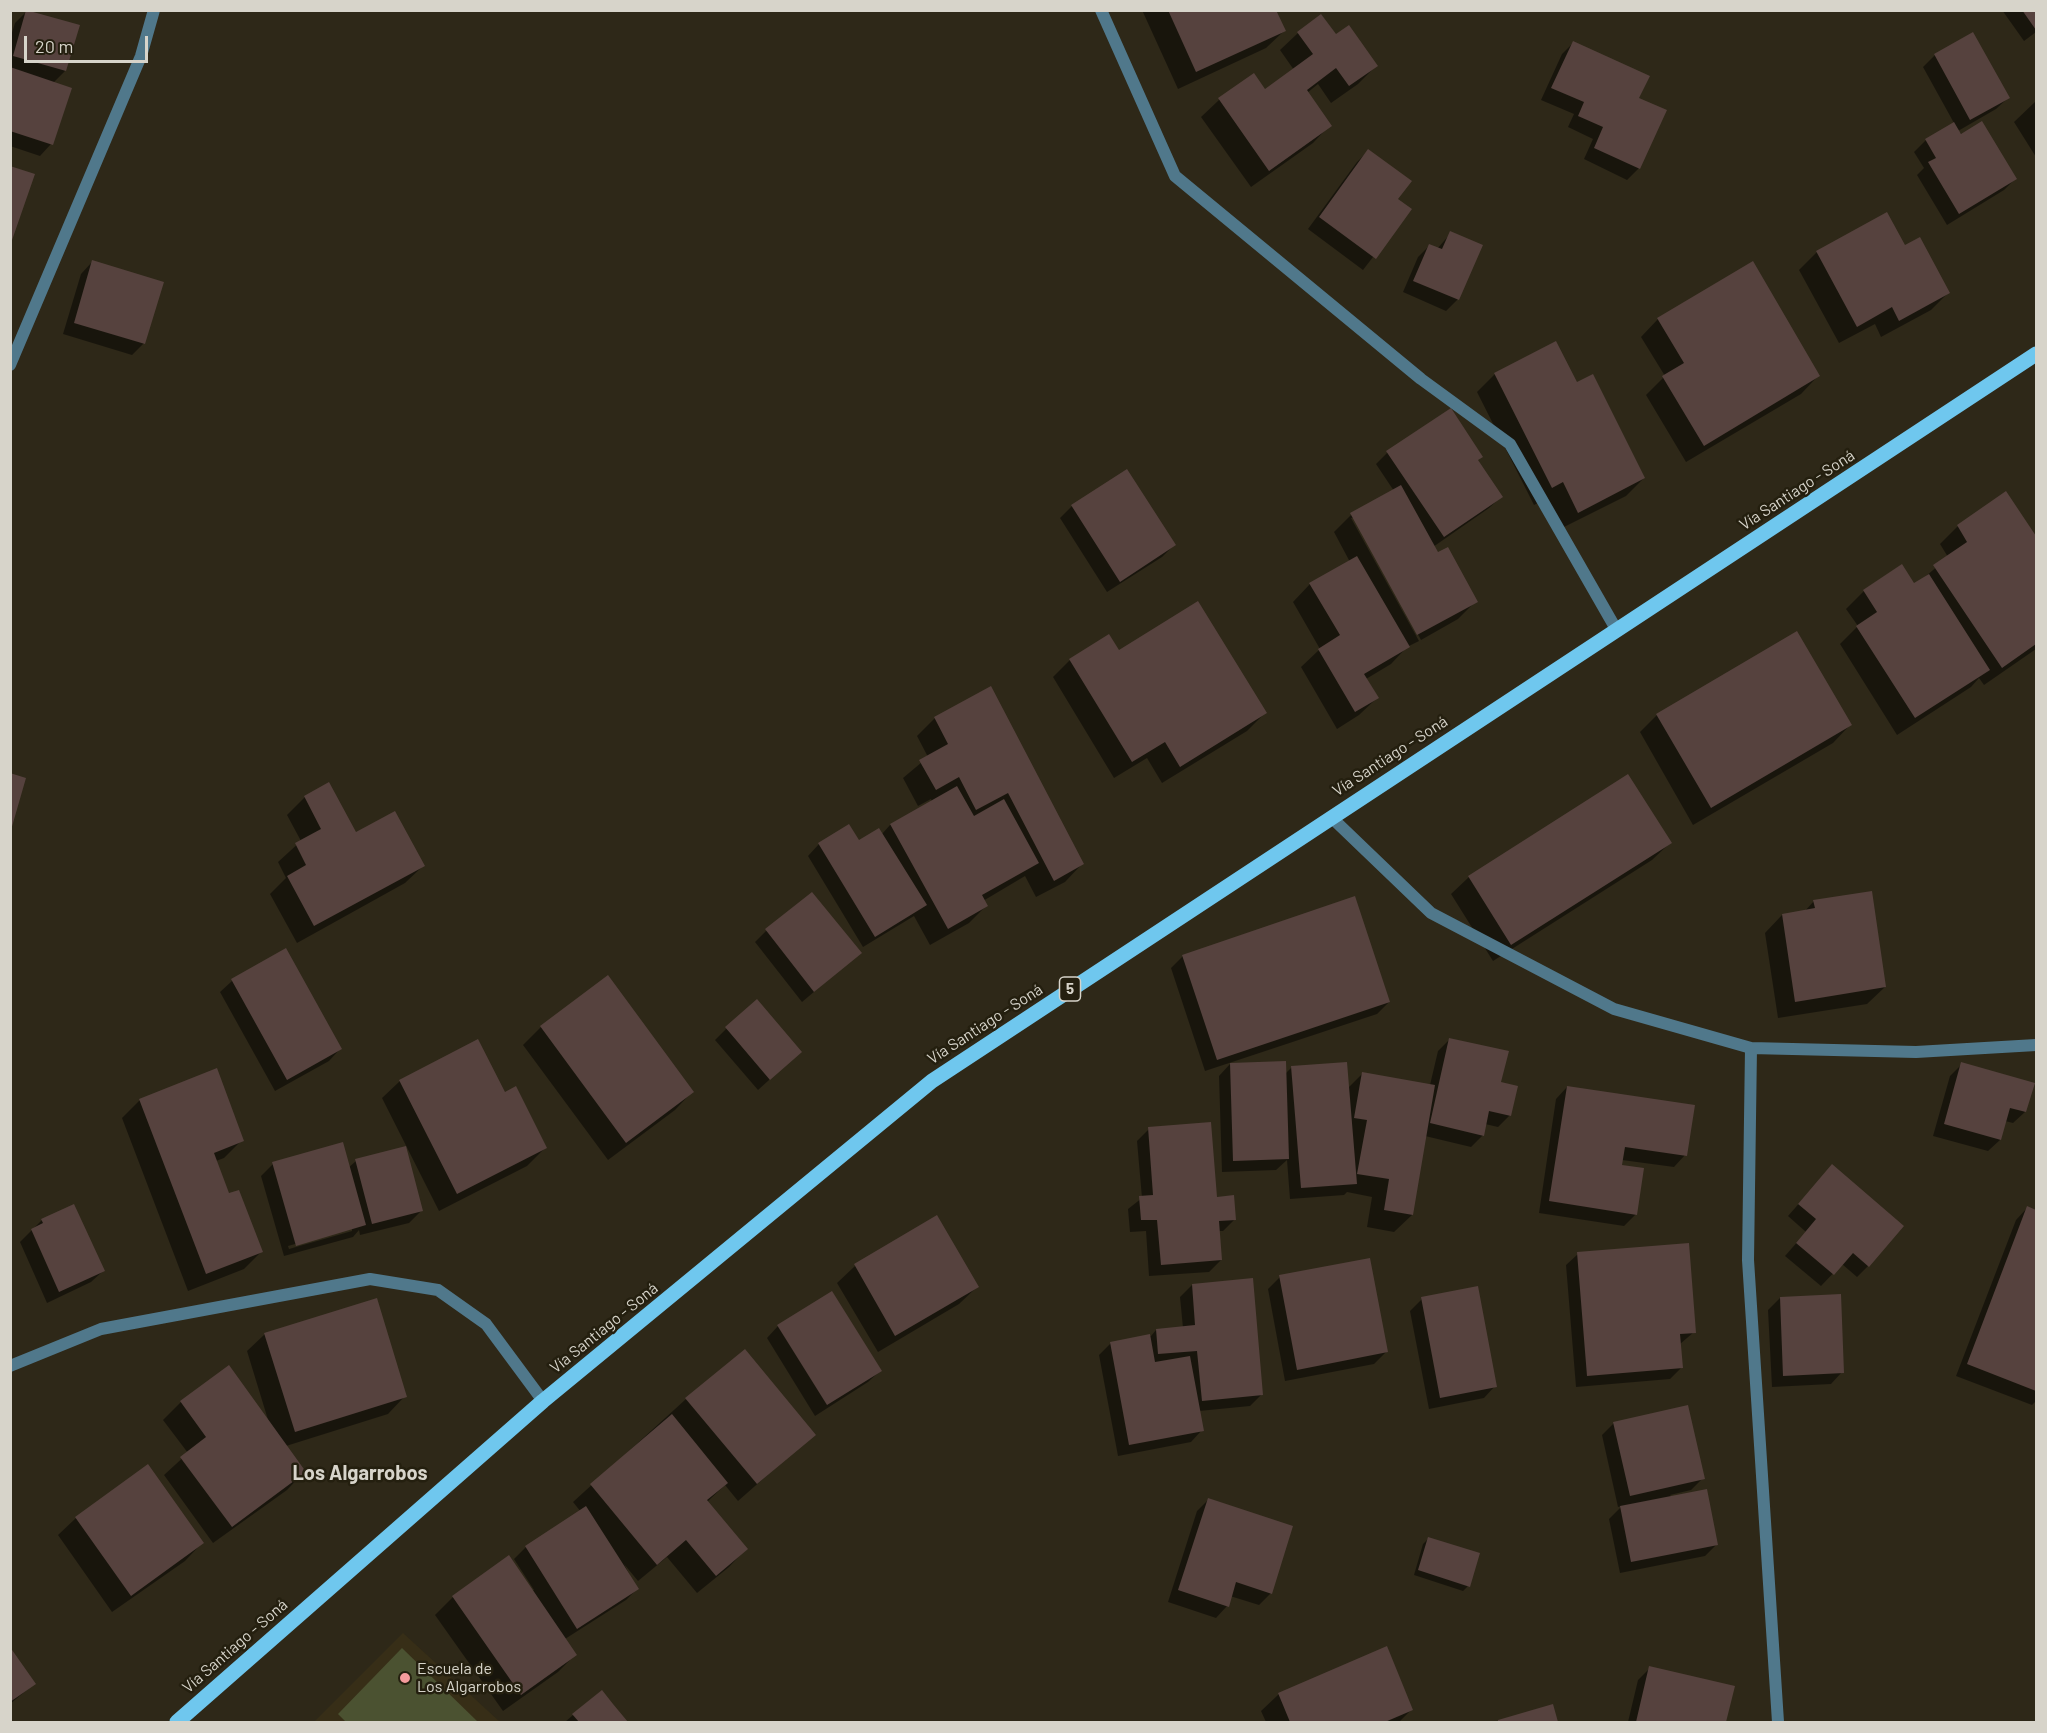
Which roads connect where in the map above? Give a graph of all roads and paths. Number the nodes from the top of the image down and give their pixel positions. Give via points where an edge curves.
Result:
1 (154, 10) edge
2 (1101, 10) edge
3 (2037, 354) edge
4 (10, 365) edge
5 (1616, 629) junction
6 (1331, 817) junction
7 (2037, 1045) edge
8 (1751, 1048) junction
9 (10, 1366) edge
10 (543, 1401) junction
11 (177, 1722) edge
12 (1778, 1722) edge

1 - 4 street via 141,56
2 - 5 street via 1175,176 1421,379 1510,444
3 - 5 main road, Vía Santiago - Soná / 5
5 - 6 main road, Vía Santiago - Soná / 5
6 - 8 street via 1431,913 1614,1009
6 - 10 main road, Vía Santiago - Soná / 5 via 932,1081
7 - 8 street via 1916,1052
8 - 12 street via 1748,1260
9 - 10 street via 101,1329 370,1279 438,1290 486,1324
10 - 11 main road, Vía Santiago - Soná / 5

